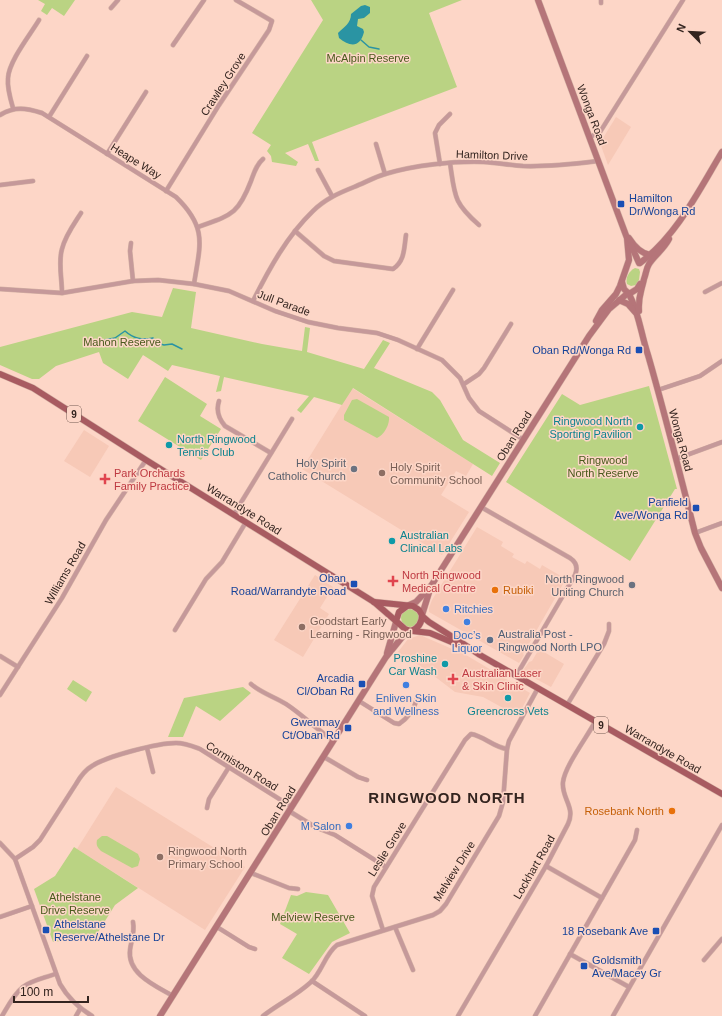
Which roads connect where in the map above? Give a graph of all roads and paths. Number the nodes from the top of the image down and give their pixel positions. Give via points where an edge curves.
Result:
1 (118, 0) edge
2 (204, 0) edge
3 (236, 0) edge
4 (538, 0) edge
5 (683, 0) edge
6 (111, 8) dead end
7 (39, 20) dead end
8 (172, 45) dead end
9 (87, 56) dead end
10 (146, 92) dead end
11 (13, 108) junction
12 (450, 114) dead end
13 (0, 115) edge
14 (49, 117) junction
15 (590, 137) junction
16 (376, 144) dead end
17 (722, 152) edge
18 (107, 154) junction
19 (263, 159) dead end
20 (598, 161) junction
21 (450, 163) junction
22 (440, 164) junction
23 (318, 170) dead end
24 (385, 174) junction
25 (33, 181) dead end
26 (0, 185) edge
27 (166, 191) junction
28 (332, 196) junction
29 (81, 213) dead end
30 (479, 225) dead end
31 (198, 227) junction
32 (295, 231) junction
33 (673, 231) junction
34 (406, 235) dead end
35 (627, 236) junction
36 (131, 243) dead end
37 (650, 255) junction
38 (639, 263) junction
39 (645, 272) junction
40 (133, 281) junction
41 (622, 281) junction
42 (722, 283) edge
43 (194, 284) junction
44 (0, 290) edge
45 (453, 290) dead end
46 (62, 292) junction
47 (705, 292) dead end
48 (628, 294) junction
49 (619, 300) junction
50 (253, 301) junction
51 (638, 317) junction
52 (511, 324) dead end
53 (589, 336) junction
54 (417, 349) junction
55 (722, 361) edge
56 (0, 374) edge
57 (464, 384) junction
58 (658, 390) junction
59 (219, 401) dead end
60 (292, 419) dead end
61 (524, 440) junction
62 (722, 442) edge
63 (271, 453) junction
64 (676, 459) junction
65 (146, 460) junction
66 (481, 507) junction
67 (234, 514) junction
68 (246, 522) junction
69 (722, 523) edge
70 (695, 533) junction
71 (431, 586) junction
72 (722, 588) edge
73 (374, 602) junction
74 (407, 606) junction
75 (422, 616) junction
76 (396, 622) junction
77 (609, 624) dead end
78 (175, 630) dead end
79 (412, 631) junction
80 (470, 649) junction
81 (0, 656) edge
82 (386, 657) junction
83 (18, 667) junction
84 (516, 676) junction
85 (251, 684) dead end
86 (538, 688) junction
87 (0, 695) edge
88 (417, 699) dead end
89 (359, 701) junction
90 (567, 705) junction
91 (595, 722) junction
92 (334, 741) junction
93 (147, 748) junction
94 (507, 749) junction
95 (324, 757) junction
96 (229, 767) junction
97 (153, 772) dead end
98 (367, 780) dead end
99 (722, 794) edge
100 (207, 808) dead end
101 (290, 809) junction
102 (722, 825) edge
103 (637, 830) dead end
104 (0, 842) edge
105 (15, 859) junction
106 (546, 866) junction
107 (386, 867) junction
108 (250, 872) junction
109 (298, 889) dead end
110 (602, 898) junction
111 (32, 906) junction
112 (0, 917) edge
113 (133, 922) dead end
114 (217, 927) junction
115 (395, 927) junction
116 (383, 930) junction
117 (722, 939) edge
118 (255, 949) dead end
119 (570, 954) junction
120 (704, 960) dead end
121 (413, 970) dead end
122 (56, 974) junction
123 (312, 981) junction
124 (629, 987) junction
125 (173, 996) junction
126 (80, 1009) junction
127 (2, 1016) edge
128 (76, 1016) edge
129 (92, 1016) edge
130 (160, 1016) edge
131 (263, 1016) edge
132 (364, 1016) edge
133 (458, 1016) edge
134 (535, 1016) edge
135 (613, 1016) edge

1 - 6 street
2 - 8 street
3 - 27 street, Crawley Grove via 272,21 269,30
4 - 15 main road, Wonga Road
5 - 15 street via 600,132
7 - 11 street via 12,64 8,77
9 - 14 street
10 - 18 street
11 - 13 street
11 - 14 street, Heape Way via 29,109
12 - 22 street via 435,132
14 - 18 street, Heape Way
15 - 20 main road, Wonga Road
16 - 24 street
17 - 33 main road
18 - 27 street, Heape Way
19 - 31 street via 236,210 228,216
20 - 21 street, Hamilton Drive via 545,166 484,162
20 - 35 main road, Wonga Road
21 - 22 street, Hamilton Drive
21 - 30 street via 458,203
22 - 24 street, Hamilton Drive
23 - 28 street
24 - 28 street, Hamilton Drive
25 - 26 street
27 - 31 street, Heape Way via 185,205
28 - 32 street, Hamilton Drive via 314,209
29 - 46 street via 62,250
31 - 43 street, Heape Way via 201,245
32 - 34 street via 324,256 334,261 393,269 402,260
32 - 50 street, Hamilton Drive via 282,248
33 - 37 main road
33 - 39 main road via 666,245
35 - 37 main road via 636,247
35 - 38 main road
35 - 41 main road via 630,257
36 - 40 street
37 - 38 main road
38 - 39 main road
38 - 41 main road via 631,266
39 - 48 main road, Oban Road via 637,288
39 - 51 main road via 639,297
40 - 43 street, Jull Parade via 158,280
40 - 46 street, Jull Parade
41 - 48 main road, Wonga Road
41 - 53 main road, Oban Road via 617,293 600,313
42 - 47 street
43 - 50 street, Jull Parade via 229,291
44 - 46 street, Jull Parade
45 - 54 street
48 - 49 main road, Oban Road
48 - 51 main road, Wonga Road
49 - 51 main road via 630,305
49 - 53 main road, Oban Road
50 - 54 street, Jull Parade via 303,321 377,332
51 - 58 main road, Wonga Road
52 - 57 street via 484,368
53 - 61 main road, Oban Road
54 - 57 street, Jull Parade via 442,360 455,371
55 - 58 street via 700,376
56 - 65 main road, Warrandyte Road / 9 via 33,388
57 - 61 street, Jull Parade via 469,398 479,411
58 - 64 main road, Wonga Road
59 - 63 street via 219,416 225,426
60 - 63 street
61 - 66 main road, Oban Road
62 - 64 street
63 - 67 street
64 - 70 main road, Wonga Road
65 - 67 main road, Warrandyte Road / 9
65 - 83 street, Williams Road via 106,520 62,598
66 - 71 main road, Oban Road
66 - 84 street via 570,558 576,567 575,575
67 - 68 main road, Warrandyte Road / 9
68 - 73 main road, Warrandyte Road / 9
68 - 78 street via 222,562 206,579
69 - 70 street
70 - 72 main road, Wonga Road
71 - 74 main road, Oban Road via 416,602
71 - 75 main road, Oban Road
73 - 74 main road, Warrandyte Road / 9
73 - 76 main road, Warrandyte Road / 9
74 - 75 main road, 9 via 416,608
74 - 76 main road via 399,612
75 - 79 main road via 418,627
75 - 80 main road, Warrandyte Road / 9
76 - 79 main road, 9 via 404,629
76 - 82 main road, Oban Road
77 - 90 street via 604,644
79 - 80 main road, Warrandyte Road / 9 via 430,633
79 - 82 main road, Oban Road via 404,636
80 - 84 main road, Warrandyte Road / 9
81 - 83 street
82 - 89 main road, Oban Road
83 - 87 street, Williams Road
84 - 86 main road, Warrandyte Road / 9
85 - 92 street via 287,705
86 - 90 main road, Warrandyte Road / 9
86 - 94 street, Melview Drive via 508,741
88 - 89 street via 414,708 399,724
89 - 92 main road, Oban Road
90 - 91 main road, Warrandyte Road / 9
91 - 99 main road, Warrandyte Road / 9
91 - 106 street, Lockhart Road via 566,772 563,783 571,818
92 - 95 main road, Oban Road
93 - 96 street, Cormistom Road via 183,744 200,749
93 - 97 street
93 - 105 street, Cormistom Road via 108,758 91,767 82,775 40,840
94 - 107 street, Leslie Grove via 471,734
94 - 115 street, Melview Drive via 503,802 499,816 457,887 440,911
95 - 98 street
95 - 101 main road, Oban Road
96 - 100 street via 209,799
96 - 101 street, Cormistom Road
101 - 107 street, Cormistom Road via 315,827 335,835
101 - 108 main road, Oban Road
102 - 124 street
103 - 110 street via 635,840
104 - 105 street
105 - 111 street
106 - 110 street
106 - 133 street, Lockhart Road
107 - 116 street, Leslie Grove via 372,891
108 - 109 street via 289,888
108 - 114 main road, Oban Road
110 - 119 street
111 - 112 street
111 - 122 street
113 - 125 street via 130,957 134,968 142,977
114 - 118 street
114 - 125 main road, Oban Road
115 - 116 street, Melview Drive
115 - 121 street
116 - 123 street, Melview Drive via 337,945
117 - 120 street
119 - 124 street
119 - 134 street
122 - 126 street via 63,990
122 - 127 street via 23,987
123 - 131 street, Melview Drive
123 - 132 street
124 - 135 street
125 - 130 main road, Oban Road
126 - 128 street
126 - 129 street

